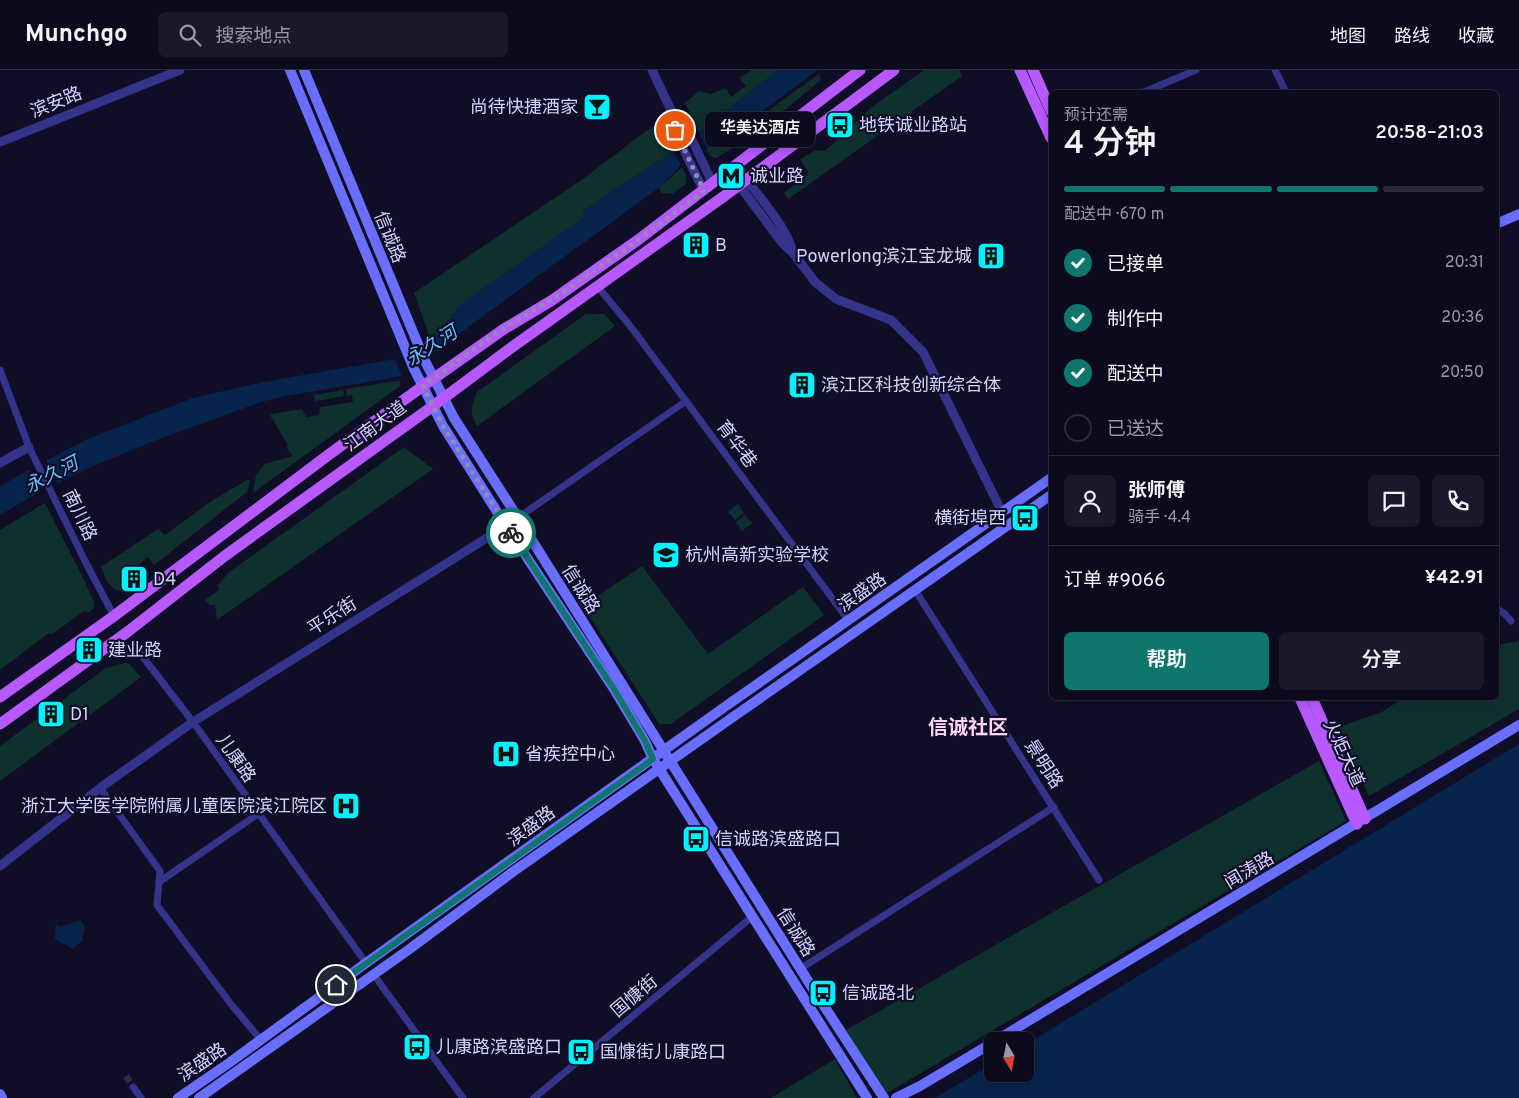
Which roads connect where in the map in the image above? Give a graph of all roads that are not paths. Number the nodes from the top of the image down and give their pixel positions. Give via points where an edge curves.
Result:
1 (180, 70) edge
2 (290, 70) edge
3 (304, 70) edge
4 (652, 70) edge
5 (860, 70) edge
6 (894, 70) edge
7 (1020, 70) edge
8 (1033, 70) edge
9 (1196, 70) edge
10 (1275, 70) edge
11 (1186, 72) edge
12 (1148, 90) edge
13 (1285, 90) edge
14 (1049, 106) edge
15 (670, 108) junction
16 (1049, 134) edge
17 (0, 142) edge
18 (743, 183) junction
19 (709, 187) junction
20 (1519, 214) edge
21 (1519, 219) edge
22 (1499, 223) edge
23 (1499, 227) edge
24 (598, 287) junction
25 (0, 370) edge
26 (434, 378) junction
27 (423, 386) junction
28 (444, 398) junction
29 (686, 401) junction
30 (433, 406) junction
31 (30, 446) junction
32 (0, 463) edge
33 (1049, 479) edge
34 (1049, 495) edge
35 (1002, 512) junction
36 (518, 518) junction
37 (506, 526) junction
38 (915, 590) junction
39 (1499, 610) edge
40 (114, 616) junction
41 (849, 621) junction
42 (1511, 621) dead end
43 (133, 644) dead end
44 (0, 697) edge
45 (1301, 700) edge
46 (1313, 700) edge
47 (193, 722) junction
48 (0, 724) edge
49 (1519, 725) edge
50 (664, 752) junction
51 (653, 759) junction
52 (670, 762) junction
53 (660, 769) junction
54 (100, 788) junction
55 (1054, 807) junction
56 (258, 814) junction
57 (1361, 821) junction
58 (0, 866) edge
59 (1100, 880) dead end
60 (159, 882) junction
61 (752, 916) junction
62 (366, 963) junction
63 (800, 969) junction
64 (374, 975) junction
65 (1011, 1032) edge
66 (262, 1040) junction
67 (984, 1048) edge
68 (133, 1087) tunnel mouth
69 (0, 1094) edge
70 (2, 1098) edge
71 (141, 1098) edge
72 (178, 1098) edge
73 (199, 1098) edge
74 (463, 1098) edge
75 (534, 1098) edge
76 (867, 1098) edge
77 (884, 1098) edge
78 (896, 1098) edge

1 - 17 street, 滨安路
2 - 27 main road, 信诚路
3 - 26 main road, 信诚路
4 - 15 street
5 - 19 main road, 江南大道
6 - 18 main road, 江南大道
7 - 16 main road
8 - 14 main road
9 - 11 street
10 - 13 street
11 - 12 street
15 - 19 street via 687,131 705,167
15 - 19 street via 675,130 695,174
18 - 24 main road, 江南大道
18 - 35 street via 783,244 816,282 836,299 891,320 923,352
19 - 26 main road, 江南大道 via 558,296 504,328
20 - 22 main road
21 - 23 main road
24 - 28 main road, 江南大道
24 - 29 street, 育华巷
25 - 31 street, 南川路
26 - 27 main road, 江南大道
26 - 28 main road, 信诚路
27 - 30 main road, 信诚路
27 - 40 main road, 江南大道
28 - 30 main road, 江南大道
28 - 36 main road, 信诚路
29 - 36 street, 平乐街
29 - 41 street, 育华巷
30 - 37 main road, 信诚路
30 - 48 main road, 江南大道 via 226,554 126,633
31 - 32 street
31 - 40 street, 南川路
33 - 35 main road, 滨盛路
34 - 38 main road, 滨盛路
35 - 41 main road, 滨盛路
36 - 37 street, 平乐街
36 - 50 main road, 信诚路
37 - 47 street, 平乐街
37 - 51 main road, 信诚路 via 614,689
38 - 52 main road, 滨盛路
38 - 55 street, 景明路
39 - 42 street
40 - 44 main road, 江南大道
41 - 50 main road, 滨盛路
43 - 47 street, 儿康路
45 - 57 main road, 火炬大道
46 - 57 main road, 火炬大道
47 - 54 street, 平乐街
47 - 56 street, 儿康路
49 - 57 main road, 闻涛路
50 - 51 main road, 滨盛路
50 - 52 main road, 信诚路
51 - 53 main road, 信诚路
51 - 62 main road, 滨盛路
52 - 53 main road, 滨盛路
52 - 63 main road, 信诚路
53 - 61 main road, 信诚路
53 - 64 main road, 滨盛路 via 514,871
54 - 58 street, 平乐街
54 - 60 street via 160,870
55 - 59 street, 景明路
55 - 63 street
56 - 60 street
56 - 62 street, 儿康路
57 - 65 main road, 闻涛路
60 - 66 street via 157,905 230,1003
61 - 75 street, 国慷街
61 - 76 main road, 信诚路
62 - 66 main road, 滨盛路
63 - 77 main road, 信诚路
64 - 73 main road, 滨盛路
64 - 74 street
66 - 72 main road, 滨盛路
67 - 78 main road, 闻涛路
68 - 71 street
69 - 70 main road

